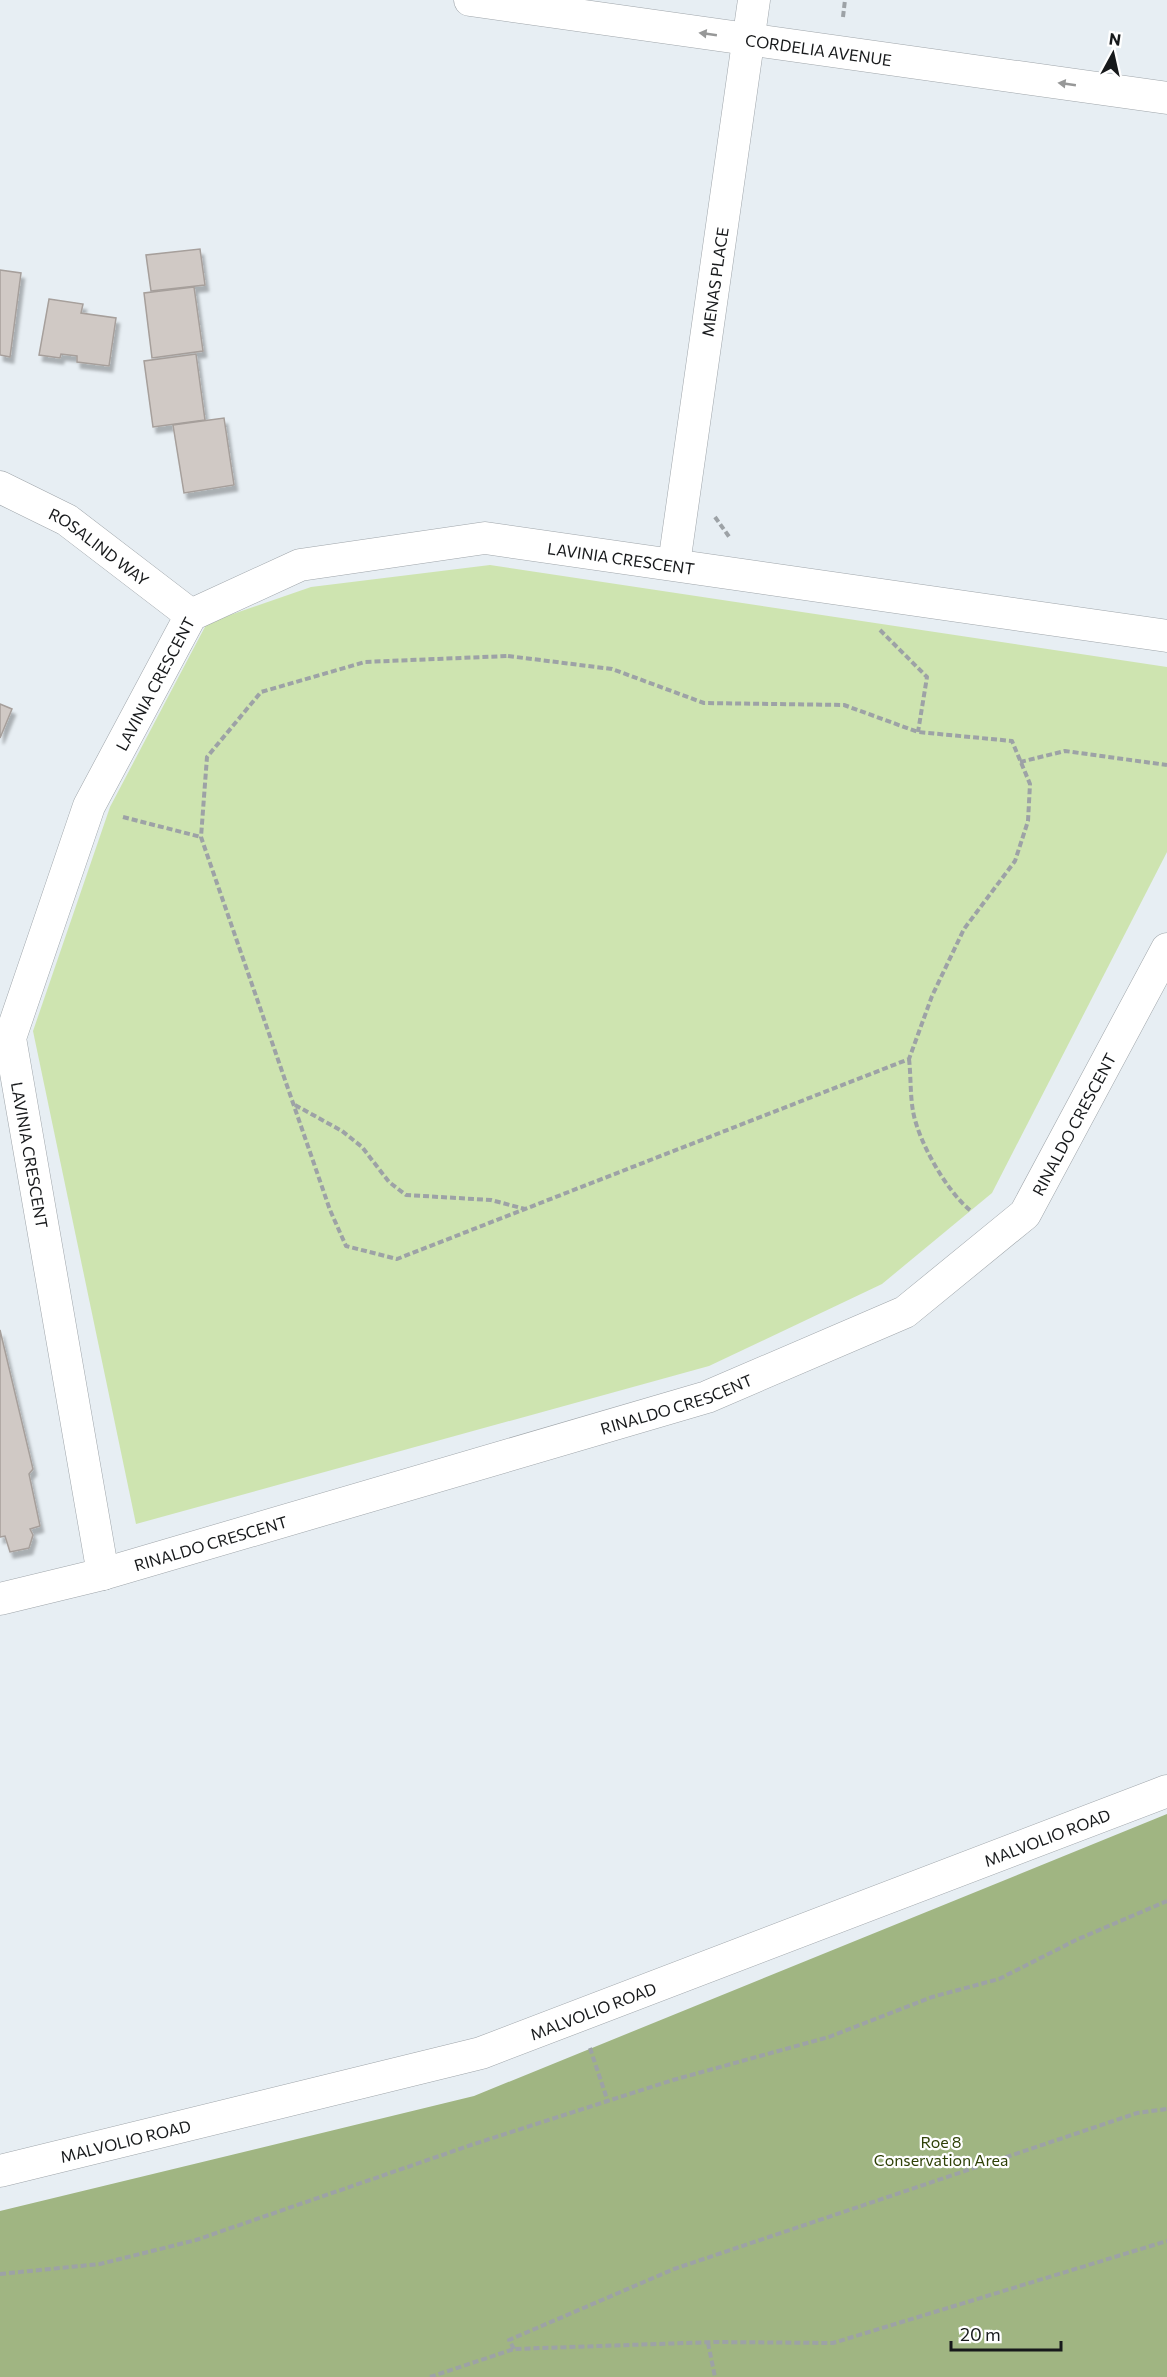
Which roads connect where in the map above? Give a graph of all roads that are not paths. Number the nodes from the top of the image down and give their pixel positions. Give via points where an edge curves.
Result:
1 (470, 0) edge
2 (754, 0) edge
3 (748, 39) junction
4 (1167, 98) edge
5 (0, 487) edge
6 (674, 564) junction
7 (191, 615) junction
8 (1167, 636) edge
9 (1167, 949) edge
10 (5, 1037) edge
11 (103, 1574) junction
12 (0, 1599) edge
13 (1167, 1791) edge
14 (0, 2171) edge

3 -> 1 street, CORDELIA AVENUE
2 - 3 street, MENAS PLACE
4 -> 3 street, CORDELIA AVENUE
3 - 6 street, MENAS PLACE
5 - 7 street, ROSALIND WAY via 67,520
6 - 7 street, LAVINIA CRESCENT via 486,538 300,565
6 - 8 street, LAVINIA CRESCENT
7 - 10 street, LAVINIA CRESCENT via 89,806
9 - 11 street, RINALDO CRESCENT via 1025,1214 905,1312 707,1397
10 - 11 street, LAVINIA CRESCENT
11 - 12 street, RINALDO CRESCENT
13 - 14 street, MALVOLIO ROAD via 481,2053

